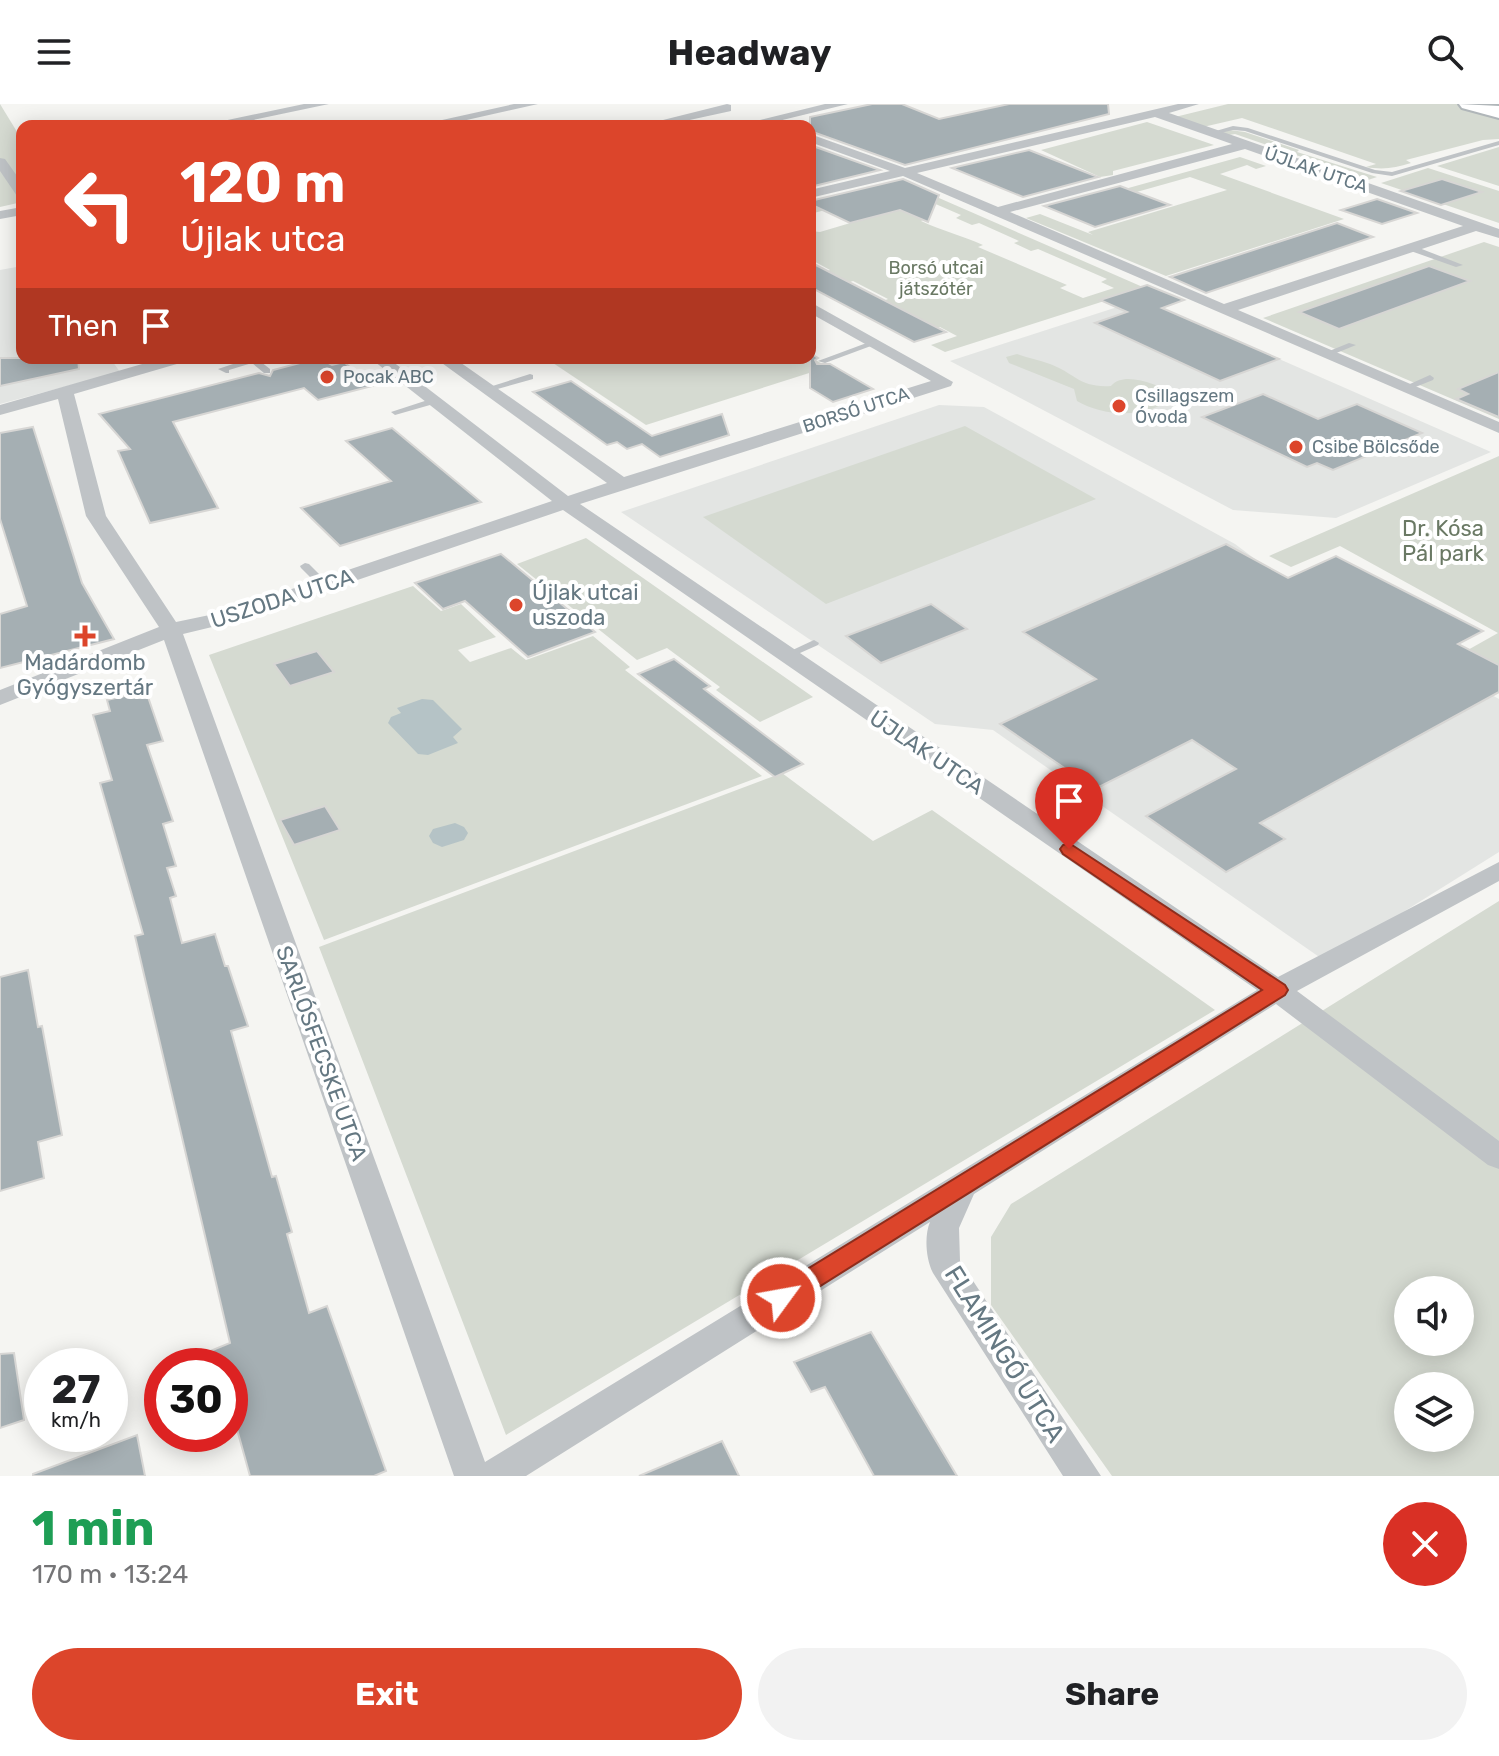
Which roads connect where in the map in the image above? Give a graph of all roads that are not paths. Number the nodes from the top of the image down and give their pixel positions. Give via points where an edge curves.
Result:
1 (323, 104) edge
2 (532, 104) edge
3 (842, 104) edge
4 (1193, 104) edge
5 (1469, 104) edge
6 (739, 112) edge
7 (1499, 112) edge
8 (1156, 113) junction
9 (237, 120) edge
10 (451, 120) edge
11 (685, 120) edge
12 (760, 120) edge
13 (1212, 133) junction
14 (816, 140) edge
15 (1499, 143) edge
16 (1244, 145) junction
17 (1, 163) edge
18 (902, 171) junction
19 (16, 184) edge
20 (816, 192) edge
21 (995, 212) junction
22 (1477, 226) junction
23 (1499, 234) edge
24 (1411, 248) junction
25 (1459, 265) dead end
26 (816, 310) edge
27 (1222, 310) junction
28 (875, 343) junction
29 (1352, 345) dead end
30 (1326, 354) junction
31 (822, 361) dead end
32 (143, 364) edge
33 (239, 364) edge
34 (258, 364) edge
35 (386, 364) edge
36 (452, 364) edge
37 (226, 371) dead end
38 (267, 371) dead end
39 (530, 377) dead end
40 (1430, 378) dead end
41 (1405, 388) junction
42 (487, 389) junction
43 (65, 394) junction
44 (434, 401) junction
45 (0, 410) edge
46 (395, 412) dead end
47 (1499, 428) edge
48 (621, 484) junction
49 (566, 503) junction
50 (305, 566) dead end
51 (324, 585) junction
52 (171, 630) junction
53 (814, 643) dead end
54 (787, 655) junction
55 (0, 698) edge
56 (1499, 870) edge
57 (1277, 990) junction
58 (1499, 1157) edge
59 (963, 1184) junction
60 (472, 1476) edge
61 (495, 1476) edge
62 (1083, 1476) edge

1 - 9 street
2 - 10 street
3 - 6 street
4 - 8 street
5 - 7 main road
6 - 11 street
6 - 12 street
8 - 13 street, ÚJLAK UTCA
8 - 18 street
13 - 15 lane via 1246,129 1392,174
13 - 16 street, ÚJLAK UTCA
14 - 18 street
16 - 21 street
16 - 22 street, ÚJLAK UTCA
17 - 19 street
18 - 20 street
18 - 21 street
21 - 27 street
22 - 23 street, ÚJLAK UTCA
22 - 24 street
24 - 25 lane
24 - 27 street
26 - 28 street, BORSÓ UTCA
27 - 30 street
28 - 31 lane
28 - 48 street, BORSÓ UTCA via 945,382
29 - 30 lane
30 - 41 street
32 - 43 street
33 - 37 lane via 222,369
34 - 38 lane
35 - 44 street, ÚJLAK UTCA
36 - 42 street
39 - 42 lane
40 - 41 lane
41 - 47 street
42 - 48 street
43 - 45 street
43 - 52 street, SARLÓSFECSKE UTCA via 96,516
44 - 46 lane
44 - 49 street, ÚJLAK UTCA
48 - 49 street, BORSÓ UTCA
49 - 51 street, USZODA UTCA
49 - 54 street, ÚJLAK UTCA
50 - 51 lane
51 - 52 street, USZODA UTCA via 230,617
52 - 55 street, USZODA UTCA
52 - 60 street, SARLÓSFECSKE UTCA
53 - 54 lane
54 - 57 street, ÚJLAK UTCA
56 - 57 street
57 - 58 street, ÚJLAK UTCA
57 - 59 street
59 - 61 street
59 - 62 street, FLAMINGÓ UTCA via 943,1228 944,1264

